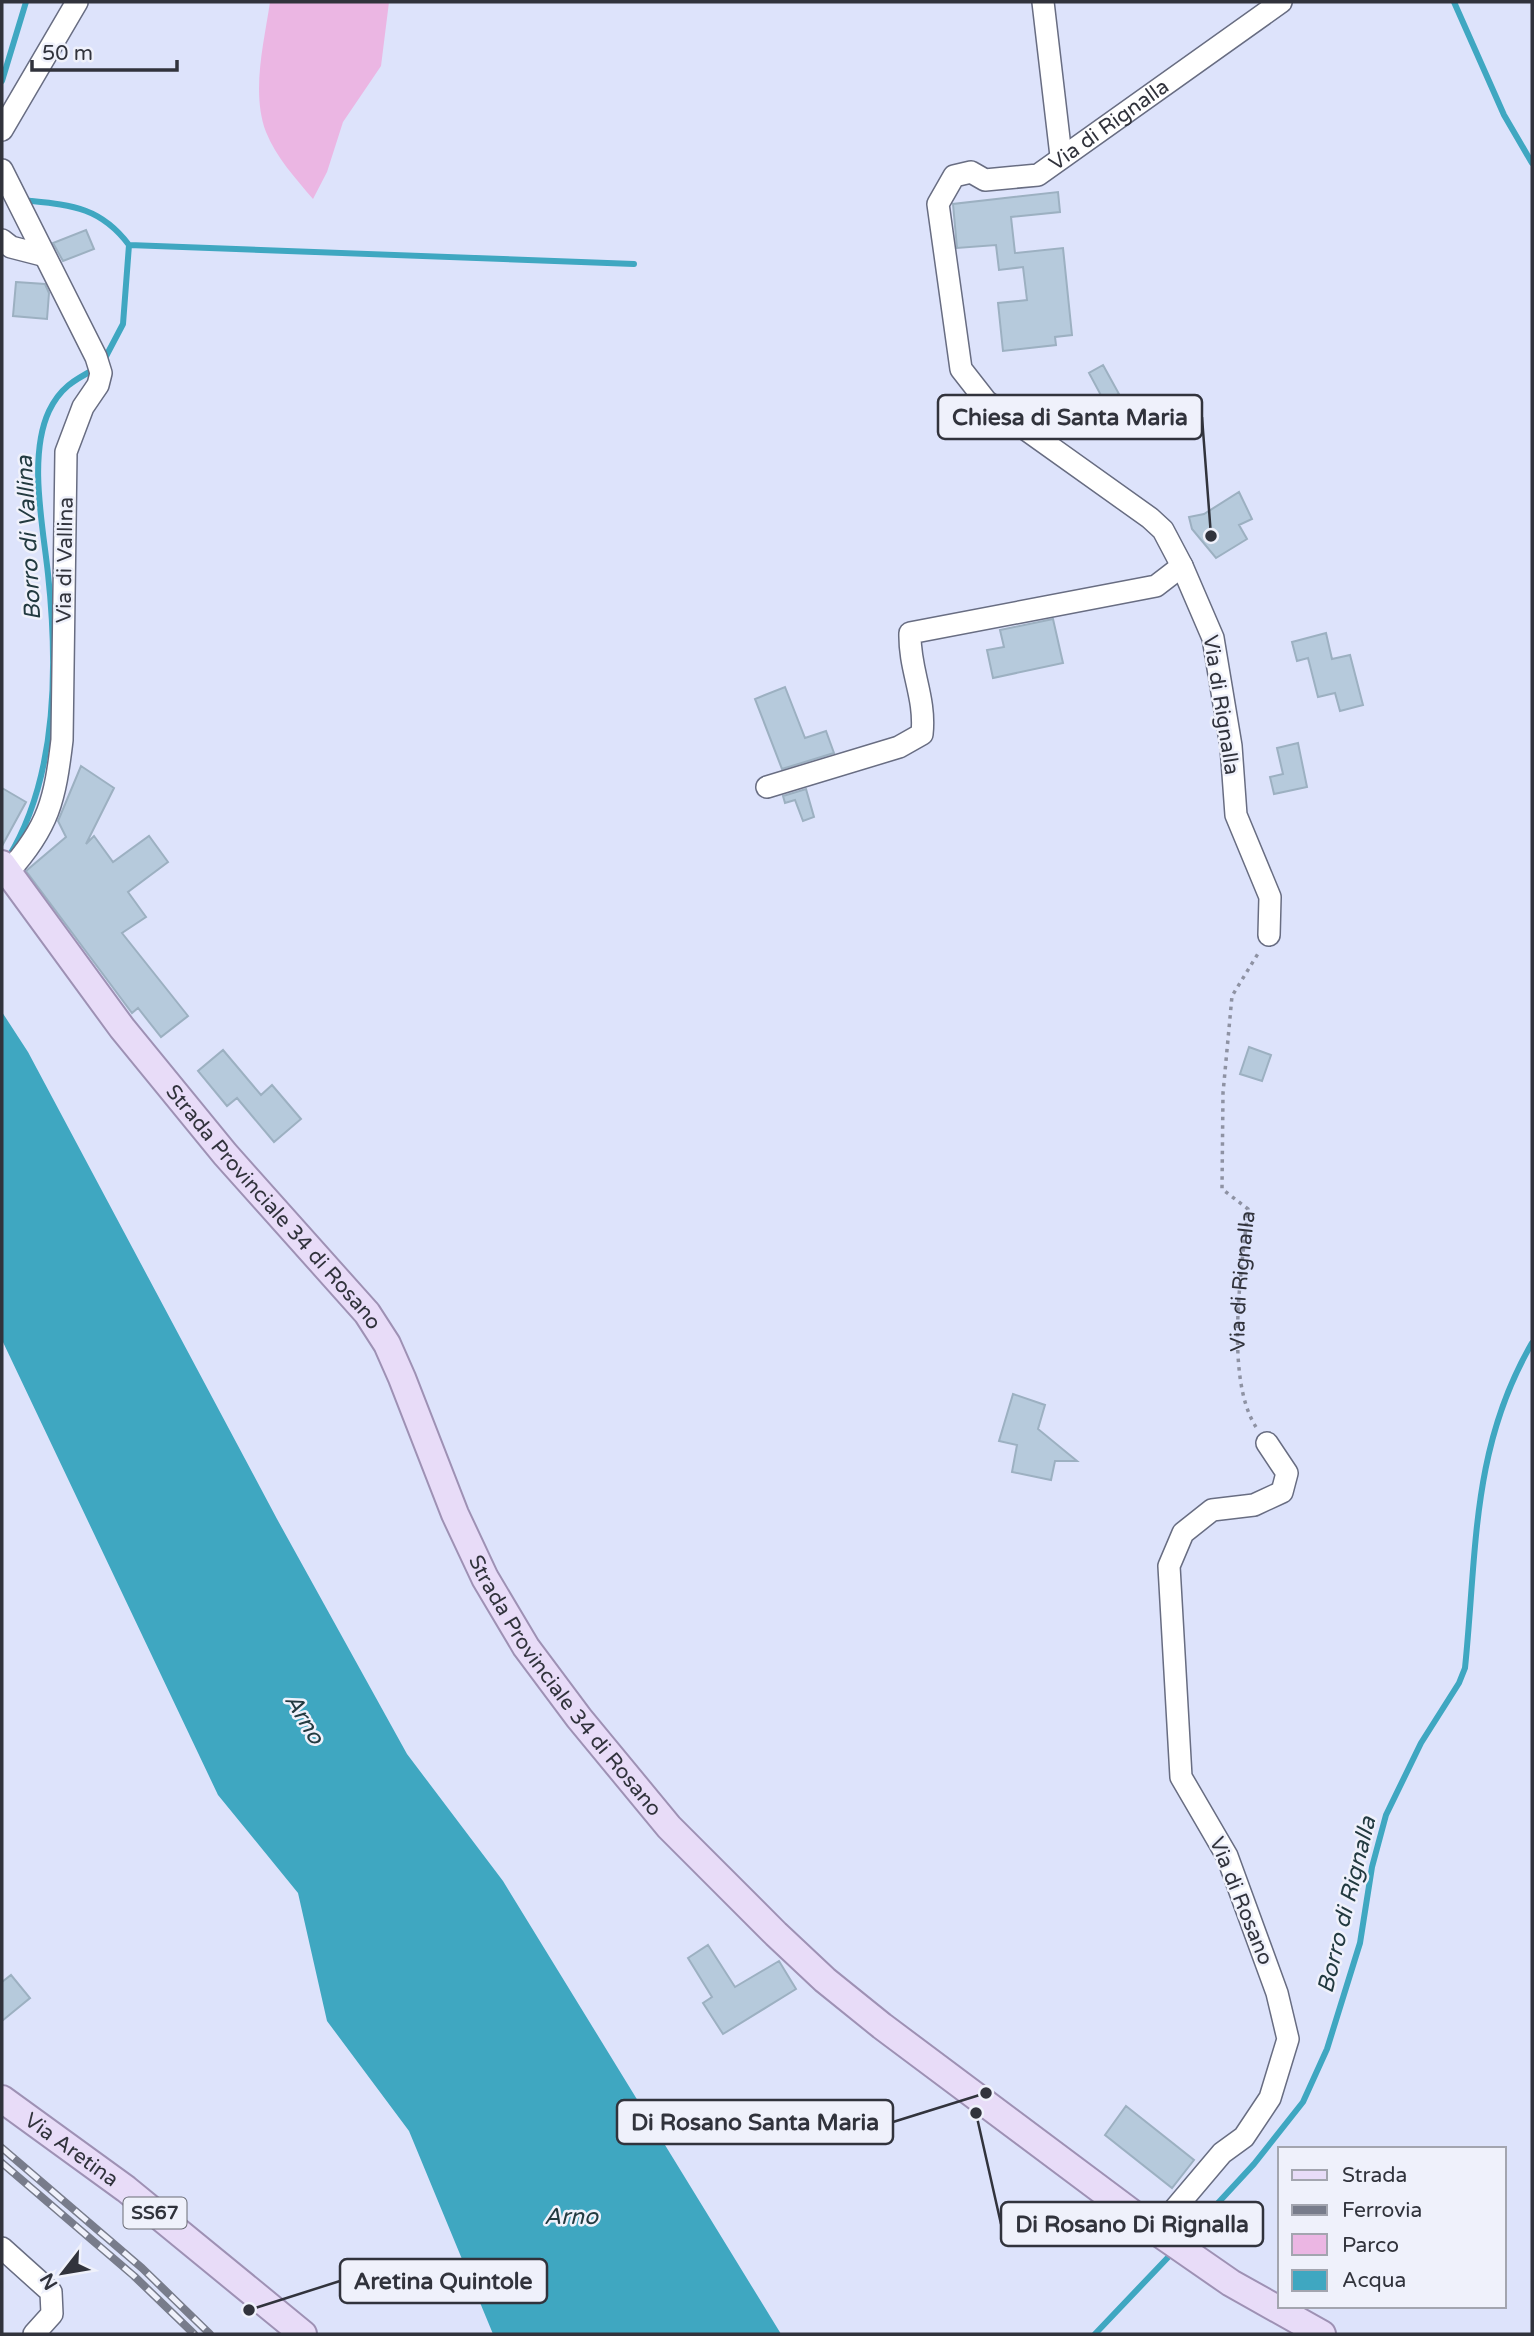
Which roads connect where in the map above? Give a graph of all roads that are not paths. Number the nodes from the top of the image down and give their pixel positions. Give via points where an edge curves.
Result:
1 (77, 2) edge
2 (1043, 2) edge
3 (1281, 2) edge
4 (2, 130) edge
5 (1061, 156) junction
6 (5, 179) edge
7 (2, 240) edge
8 (42, 255) junction
9 (1182, 566) junction
10 (767, 787) dead end
11 (5, 868) edge
12 (1269, 935) road end
13 (1267, 1443) road end
14 (2, 2099) edge
15 (1171, 2241) junction
16 (2, 2248) edge
17 (34, 2334) edge
18 (303, 2334) edge
19 (1322, 2334) edge

1 - 4 street
2 - 5 street
3 - 5 street, Via di Rignalla
5 - 9 street, Via di Rignalla via 1038,174 985,180 971,172 954,176 937,204 961,369 986,401 1150,518 1163,530
6 - 8 street, Via di Vallina
7 - 8 street
8 - 11 street, Via di Vallina via 98,365 98,386 83,407 66,452 62,740 57,783 36,841
9 - 10 street via 1156,586 910,633 909,654 925,709 922,734 899,747
9 - 12 street, Via di Rignalla via 1213,638 1231,746 1236,815 1270,897
11 - 15 main road, Strada Provinciale 34 di Rosano via 139,1049 225,1154 367,1313 387,1344 485,1578 526,1647 669,1827 825,1980
13 - 15 street, Via di Rosano via 1287,1473 1282,1492 1254,1505 1212,1510 1183,1533 1169,1566 1181,1777 1227,1856 1277,1993 1288,2039 1270,2098 1244,2137 1222,2153
14 - 18 main road, Via Aretina / SS67 via 126,2189
15 - 19 main road, Strada Provinciale 34 di Rosano via 1231,2283
16 - 17 street via 51,2292 52,2314

